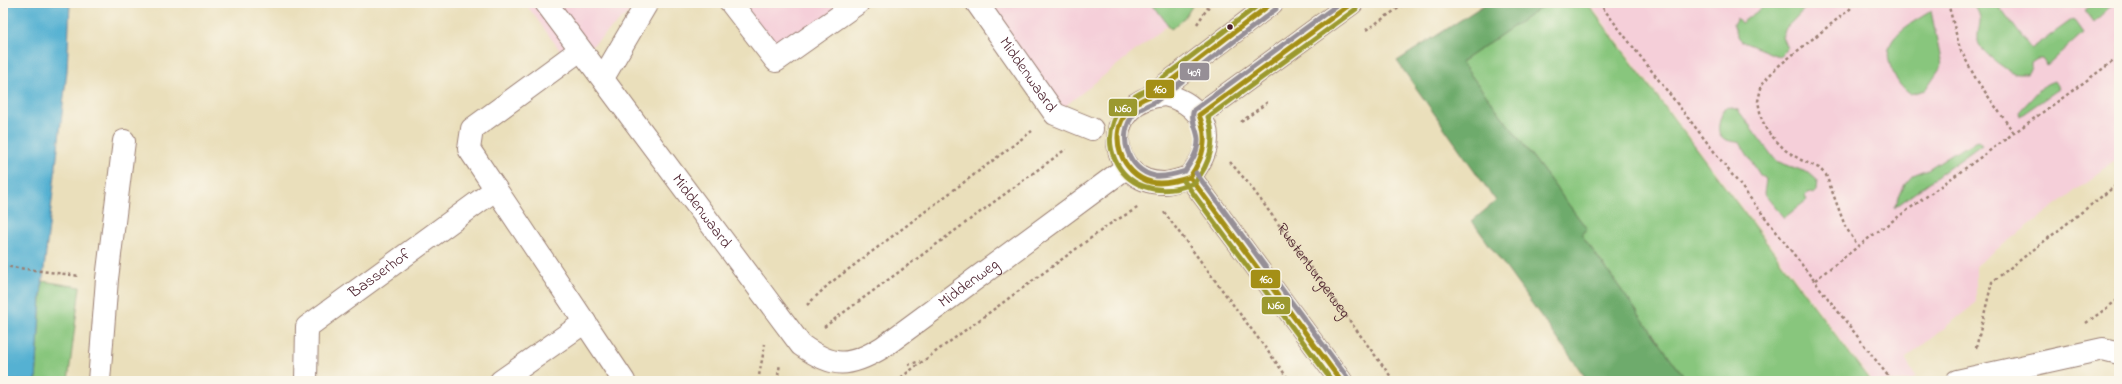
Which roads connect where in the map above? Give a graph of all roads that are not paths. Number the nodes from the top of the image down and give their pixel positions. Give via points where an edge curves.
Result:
1 (546, 3) edge
2 (647, 3) edge
3 (731, 3) edge
4 (858, 3) edge
5 (977, 3) edge
6 (1272, 3) edge
7 (1352, 3) edge
8 (580, 50) junction
9 (603, 78) junction
10 (1151, 96) junction
11 (1199, 115) junction
12 (1092, 129) road end
13 (124, 141) dead end
14 (1127, 167) junction
15 (1190, 177) junction
16 (496, 189) junction
17 (585, 322) junction
18 (801, 345) joint
19 (2119, 353) edge
20 (1962, 379) edge
21 (99, 381) edge
22 (306, 381) edge
23 (501, 381) edge
24 (624, 381) edge
25 (1341, 381) edge

1 - 8 street, Middenwaard
2 - 9 street
3 - 4 street via 776,61
5 - 12 street, Middenwaard via 1055,114
6 - 10 street
7 - 11 street
8 - 9 street, Middenwaard
8 - 16 street via 472,129 469,150
9 - 18 street, Middenwaard
10 - 11 street via 1165,95 1178,98 1190,105
10 - 14 street via 1138,102 1127,112 1120,125 1117,139 1120,154
11 - 15 street via 1206,140 1204,152
13 - 21 street via 107,279
14 - 15 street via 1150,182 1164,184
14 - 18 street, Middenweg via 871,354 847,362 832,362 819,358
15 - 25 street
16 - 17 street
16 - 22 street, Basserhof via 307,327
17 - 23 street
17 - 24 street
19 - 20 street via 2103,349

